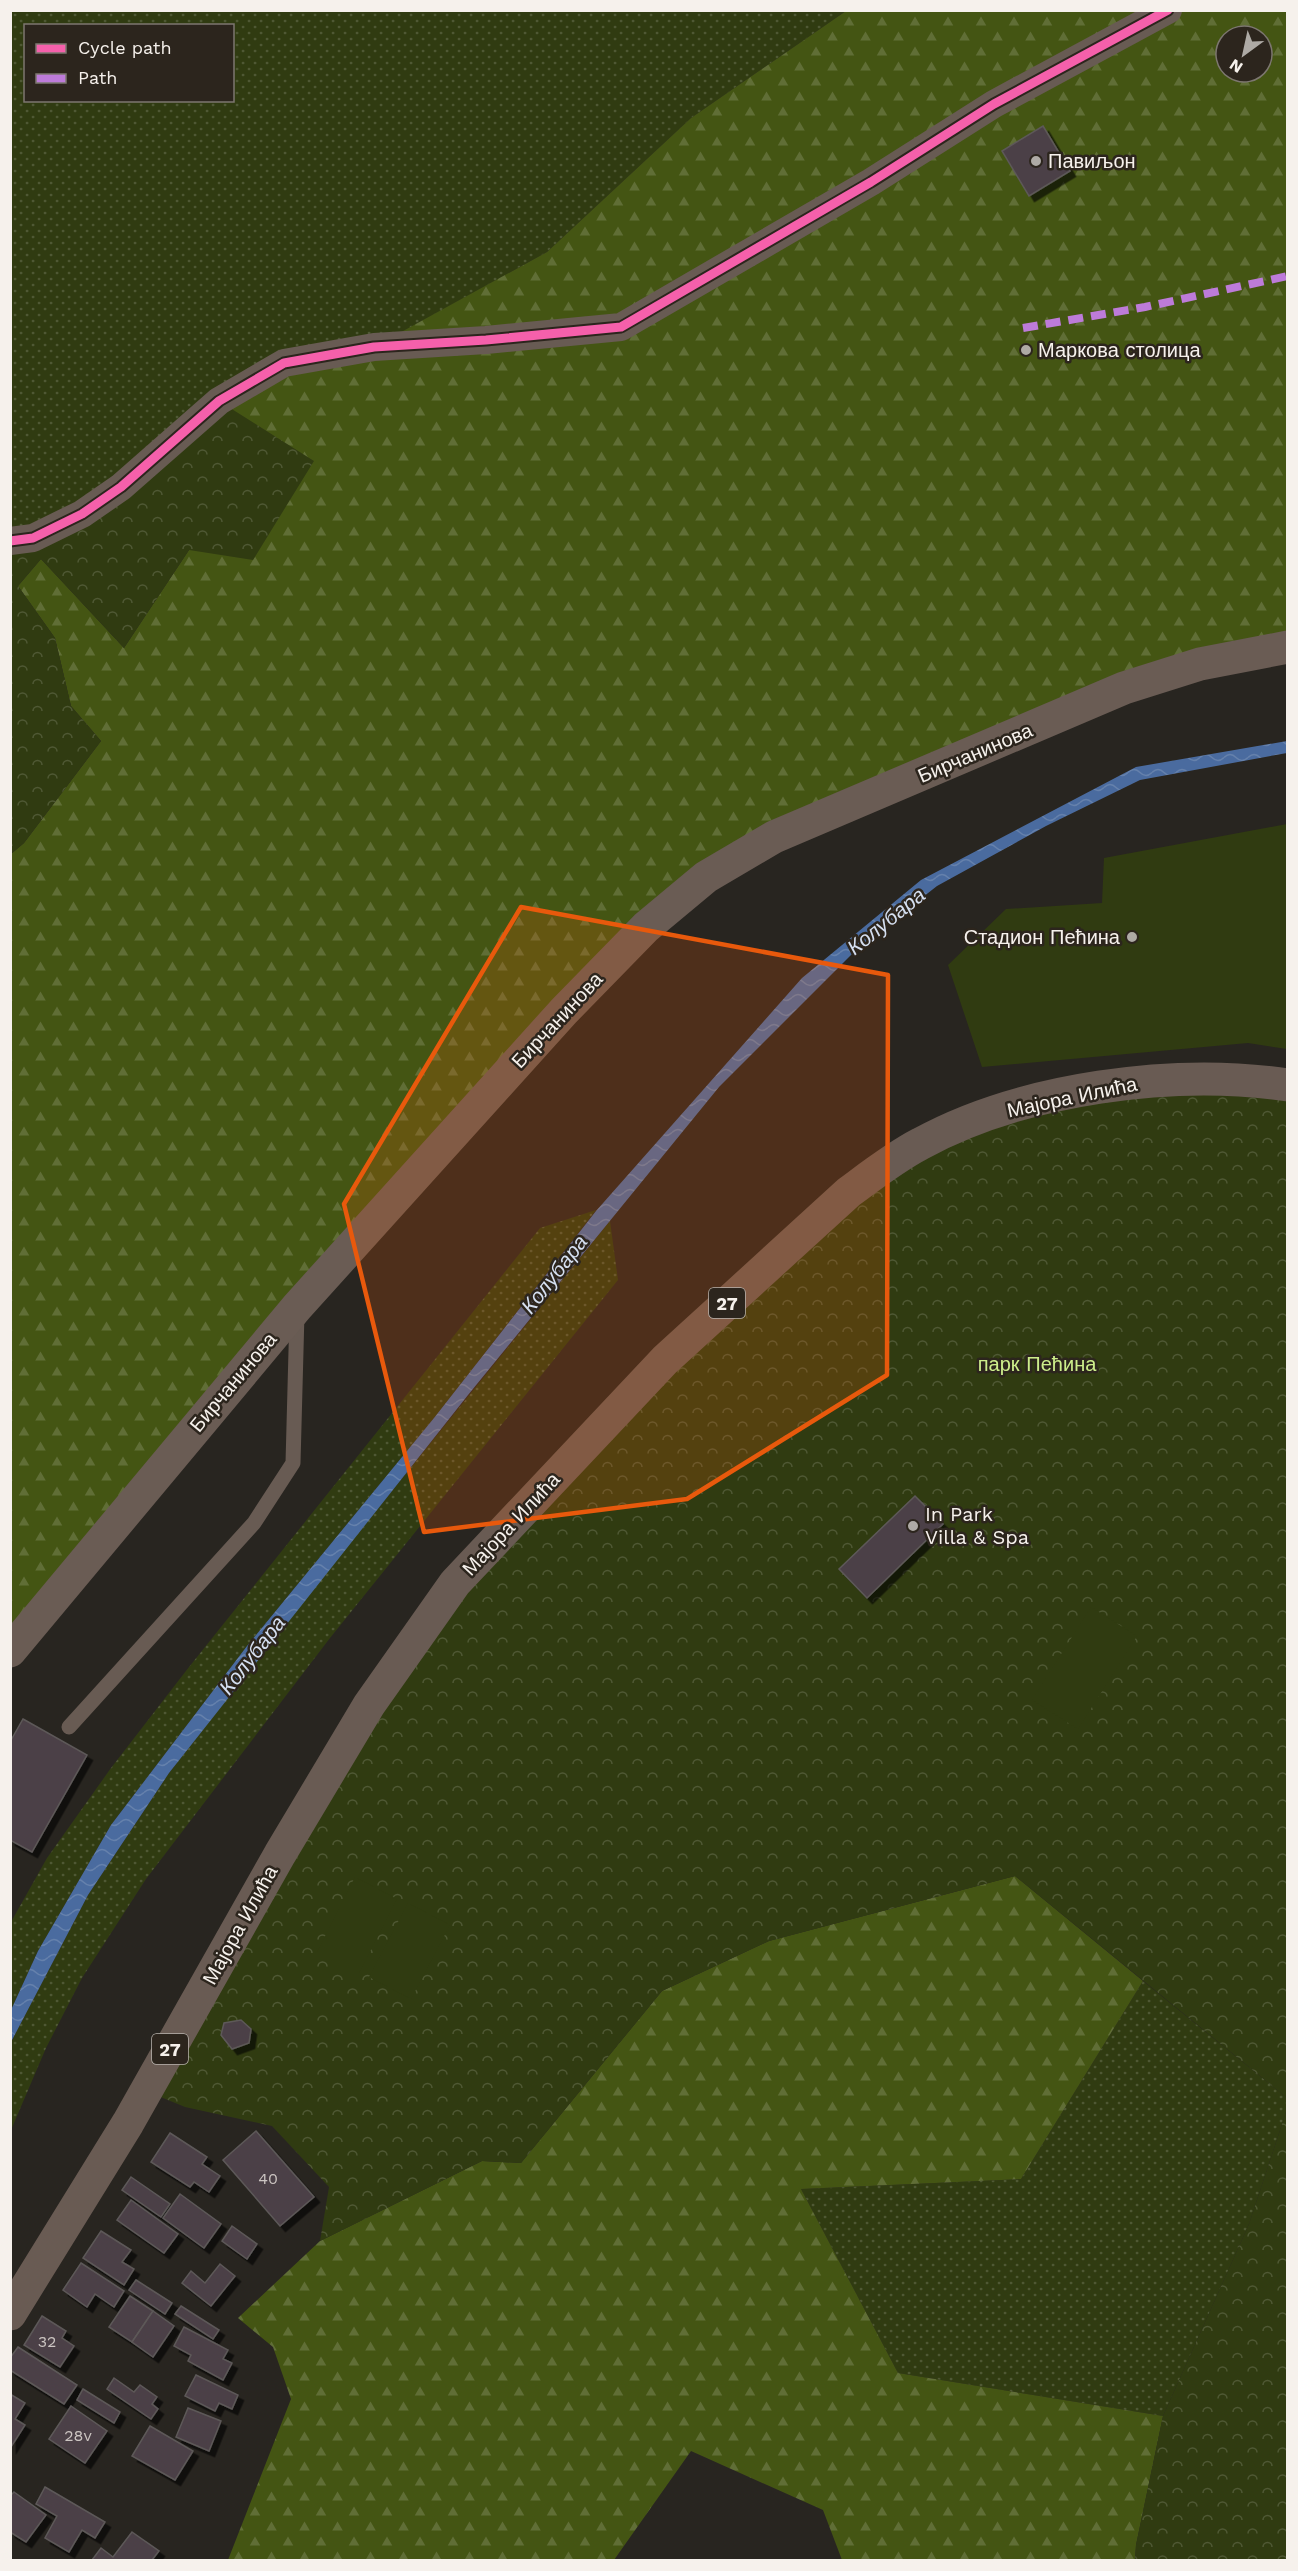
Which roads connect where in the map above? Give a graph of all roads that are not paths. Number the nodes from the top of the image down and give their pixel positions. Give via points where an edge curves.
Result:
1 (1168, 10) edge
2 (10, 541) edge
3 (1287, 647) edge
4 (1287, 1085) edge
5 (297, 1307) junction
6 (10, 1651) edge
7 (69, 1727) dead end
8 (10, 2314) edge

1 - 2 street via 994,104 871,182 621,327 374,347 284,363 219,401 121,487 82,514 33,538
3 - 5 main road, Бирчанинова via 1200,664 1124,688 774,837 706,877 646,927 564,1011
4 - 8 main road, Мајора Илића / 27 via 1236,1080 1146,1081 1016,1106 949,1130 921,1143 849,1192 665,1360 455,1584 369,1705 123,2131
5 - 6 main road, Бирчанинова
5 - 7 lane via 293,1463 254,1523

